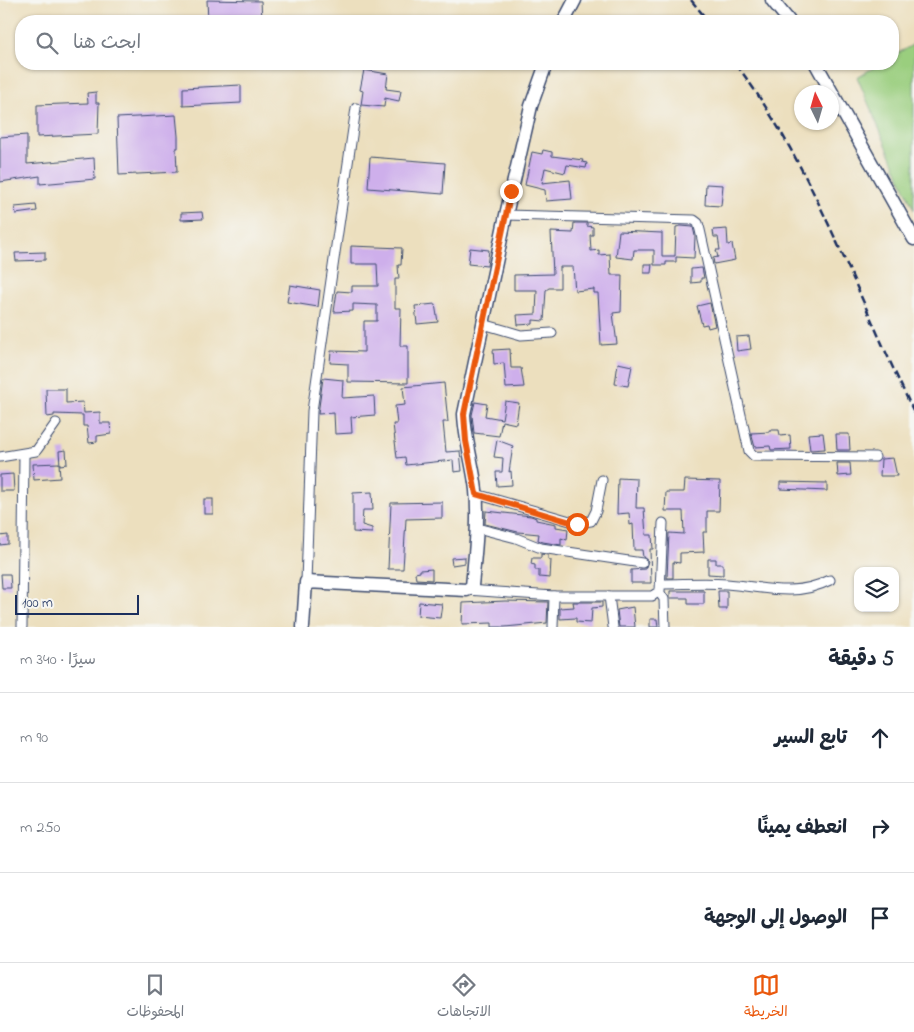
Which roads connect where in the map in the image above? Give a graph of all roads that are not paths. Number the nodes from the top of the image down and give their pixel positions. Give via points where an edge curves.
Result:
1 (575, 0) edge
2 (772, 0) edge
3 (567, 15) edge
4 (784, 15) edge
5 (544, 70) edge
6 (819, 70) edge
7 (356, 108) dead end
8 (506, 215) junction
9 (914, 239) edge
10 (483, 324) junction
11 (552, 333) dead end
12 (56, 423) dead end
13 (24, 455) junction
14 (0, 457) edge
15 (875, 457) dead end
16 (602, 480) dead end
17 (476, 494) junction
18 (663, 523) dead end
19 (476, 528) junction
20 (642, 562) dead end
21 (830, 580) dead end
22 (306, 582) junction
23 (660, 588) junction
24 (467, 590) junction
25 (554, 596) junction
26 (609, 596) junction
27 (22, 627) edge
28 (303, 627) edge
29 (554, 627) edge
30 (613, 627) edge
31 (666, 627) edge

1 - 3 street
2 - 4 street
5 - 8 street via 531,106
6 - 9 street
7 - 22 street via 312,411
8 - 10 street
8 - 15 street via 694,220 700,230 749,452 754,456
10 - 11 street via 521,335
10 - 17 street via 464,414
12 - 13 street via 36,451
13 - 14 street
13 - 27 street
16 - 17 street via 596,511 591,521 585,524
17 - 19 street
18 - 23 street
19 - 20 street via 541,548
19 - 24 street via 472,586
21 - 23 street via 813,588 786,592 722,584
22 - 24 street
22 - 28 street
23 - 26 street via 652,596
23 - 31 street
24 - 25 street
25 - 26 street
25 - 29 street
26 - 30 street

